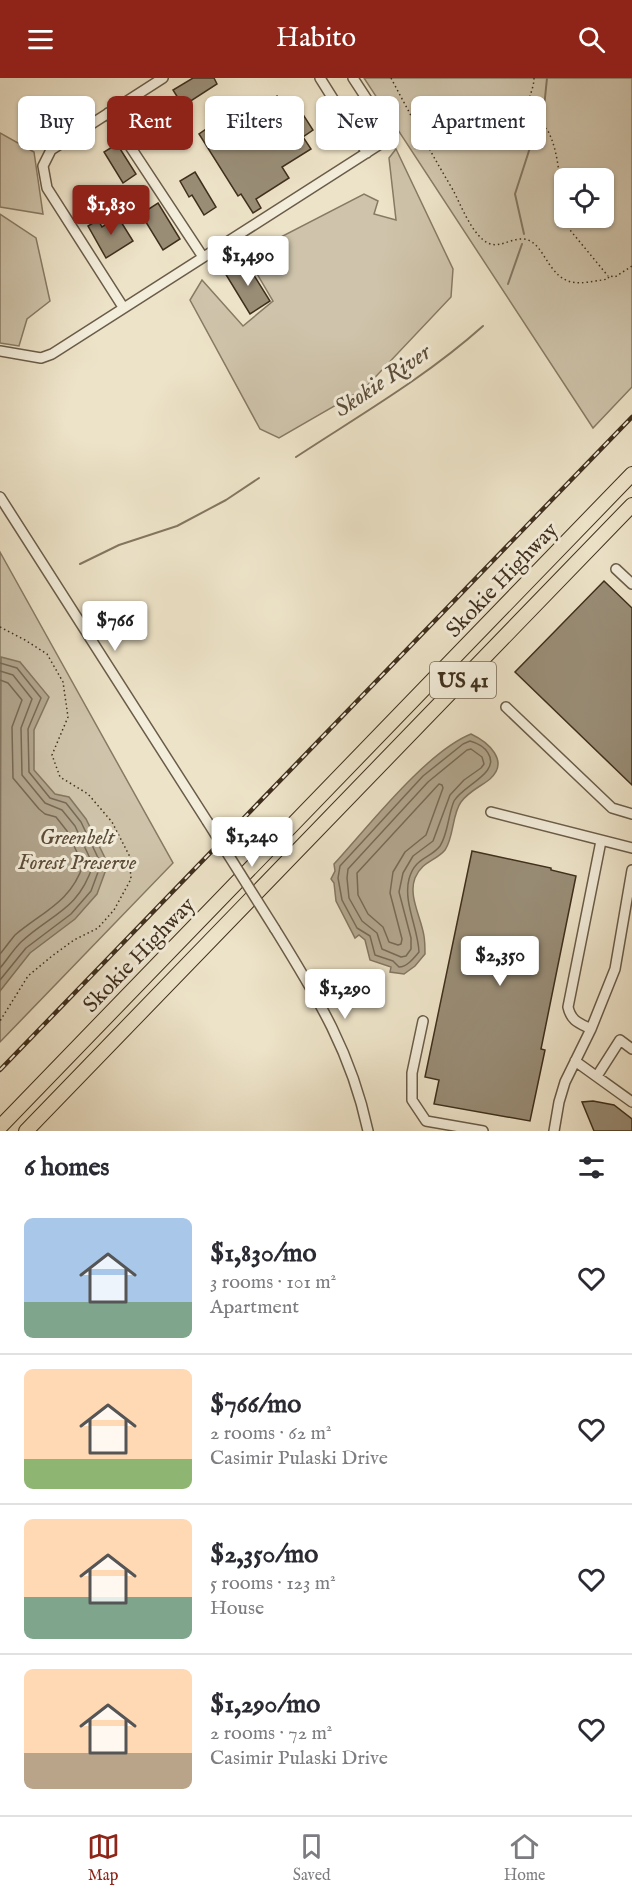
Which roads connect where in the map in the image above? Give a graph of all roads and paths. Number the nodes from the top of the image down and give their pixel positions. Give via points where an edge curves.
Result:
1 (163, 78) edge
2 (320, 78) edge
3 (353, 78) edge
4 (391, 78) edge
5 (534, 78) edge
6 (135, 96) edge
7 (107, 114) edge
8 (132, 150) edge
9 (367, 153) junction
10 (558, 168) edge
11 (569, 228) edge
12 (203, 257) junction
13 (632, 266) edge
14 (609, 276) junction
15 (123, 308) junction
16 (0, 351) edge
17 (632, 474) edge
18 (0, 497) edge
19 (632, 505) edge
20 (616, 569) dead end
21 (632, 584) edge
22 (0, 627) edge
23 (506, 707) dead end
24 (491, 812) dead end
25 (632, 814) edge
26 (601, 841) junction
27 (632, 848) edge
28 (632, 873) edge
29 (627, 928) edge
30 (0, 1021) edge
31 (423, 1021) dead end
32 (591, 1029) junction
33 (632, 1049) edge
34 (575, 1061) junction
35 (597, 1076) junction
36 (632, 1102) edge
37 (36, 1125) edge
38 (0, 1127) edge
39 (26, 1131) edge
40 (368, 1131) edge
41 (483, 1131) edge
42 (554, 1131) edge

1 - 6 street
2 - 9 street
3 - 9 street via 387,130 385,141
4 - 14 path via 482,238 495,244 519,238 529,240 565,281 582,283
5 - 10 path via 528,110 532,119 546,127
7 - 15 street via 51,150 43,166 47,188
8 - 12 street
9 - 12 street
11 - 14 path
12 - 15 street
13 - 14 path via 615,278
15 - 16 street via 52,354 41,357
17 - 38 highway, Skokie Highway / US 41
18 - 40 street, bridge via 319,999 339,1038
19 - 37 highway, Skokie Highway / US 41
20 - 21 street
22 - 30 path via 47,654 63,682 68,717 52,755 60,777 88,794 112,822 129,855 131,879 114,910 98,928 74,940 28,976
23 - 25 street via 612,808
24 - 26 street
26 - 27 street
26 - 32 street via 568,1007 574,1021
28 - 29 street
29 - 32 street
31 - 41 street via 412,1073 412,1100 426,1121
32 - 34 street
33 - 35 street via 620,1040
34 - 35 street
34 - 42 street via 559,1101
35 - 36 street
37 - 39 highway, Skokie Highway / US 41

